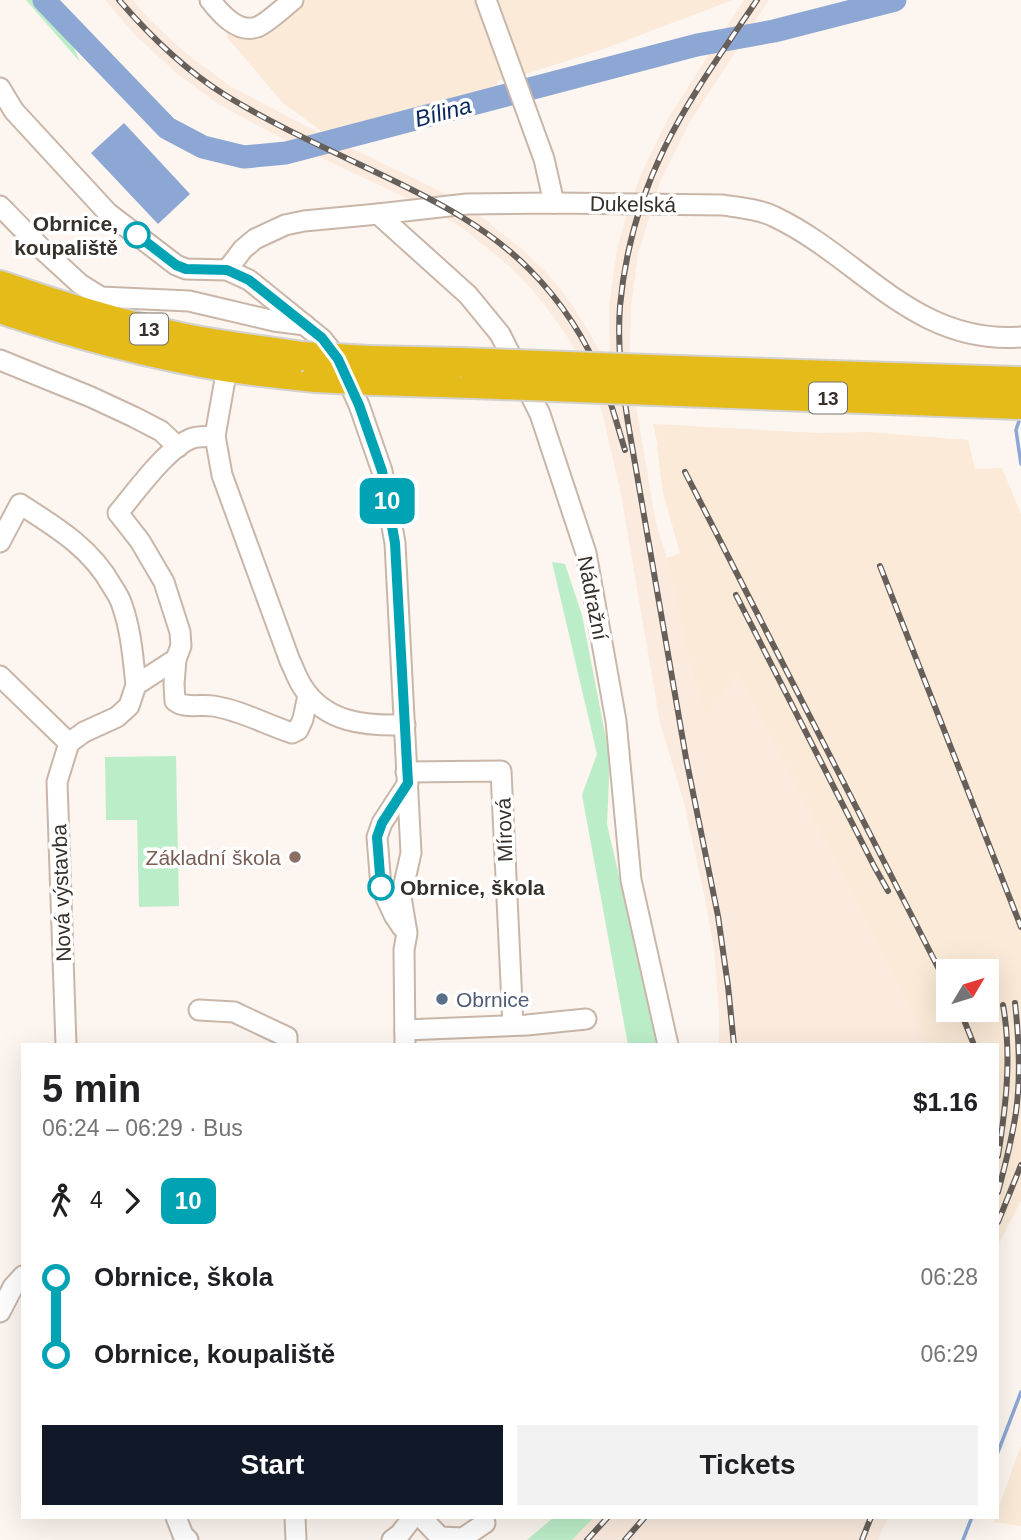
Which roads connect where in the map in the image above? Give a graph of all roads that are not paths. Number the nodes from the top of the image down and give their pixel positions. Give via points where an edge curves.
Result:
1 (210, 0) edge
2 (293, 0) edge
3 (486, 0) edge
4 (0, 88) edge
5 (554, 202) junction
6 (0, 206) edge
7 (378, 214) junction
8 (227, 270) junction
9 (0, 285) edge
10 (0, 309) edge
11 (306, 326) junction
12 (1015, 337) edge
13 (0, 360) edge
14 (309, 367) junction
15 (227, 368) junction
16 (1021, 382) edge
17 (975, 392) junction
18 (1021, 405) edge
19 (215, 436) junction
20 (178, 447) junction
21 (0, 542) edge
22 (176, 659) junction
23 (0, 676) edge
24 (136, 685) junction
25 (309, 695) junction
26 (405, 725) junction
27 (69, 743) junction
28 (407, 778) junction
29 (401, 921) junction
30 (199, 1010) dead end
31 (586, 1019) dead end
32 (513, 1025) junction
33 (405, 1037) edge
34 (66, 1043) edge
35 (287, 1043) edge
36 (668, 1043) edge
37 (21, 1278) edge
38 (0, 1312) edge
39 (177, 1519) edge
40 (295, 1519) edge
41 (411, 1519) edge
42 (423, 1519) edge
43 (484, 1527) edge
44 (188, 1540) edge
45 (296, 1540) edge
46 (392, 1540) edge

1 - 2 street via 222,15 247,28 257,27
3 - 5 street via 544,159
4 - 8 street via 14,111 108,213 176,265
5 - 7 street, Dukelská via 467,204
5 - 12 street, Dukelská via 723,205 773,215 906,307 981,336
6 - 11 street via 80,284 101,297 189,301
7 - 8 street, Dukelská via 285,225 255,239
7 - 36 street, Nádražní via 468,295 500,334 540,414 586,553 616,721 631,880
8 - 11 street via 249,280
9 - 14 highway, 13 via 111,320
10 - 15 highway, 13 via 127,347
11 - 26 street via 338,359 382,471 395,543
13 - 20 street via 134,417 161,431
14 - 15 highway, 13
14 - 17 highway, 13, bridge
15 - 19 street
16 - 17 highway, 13
17 - 18 highway, 13
19 - 20 street
19 - 25 street via 222,475 290,661
20 - 22 street via 118,513 164,582 180,632
21 - 24 street via 20,504 87,552 104,570 122,603
22 - 24 street
22 - 25 street via 175,701 180,705 212,705 292,733 303,719
23 - 27 street
24 - 27 street via 129,706 117,717
25 - 26 street via 333,715 352,722
26 - 28 street
27 - 34 street, Nová výstavba via 57,782
28 - 29 street via 411,853
28 - 29 street via 377,837 381,887
28 - 32 street, Mírová via 501,771
29 - 33 street
30 - 35 street via 234,1012 287,1037
31 - 32 street
32 - 33 street
37 - 38 street
39 - 44 street
40 - 45 street
41 - 46 street
42 - 43 street via 440,1537 463,1538

